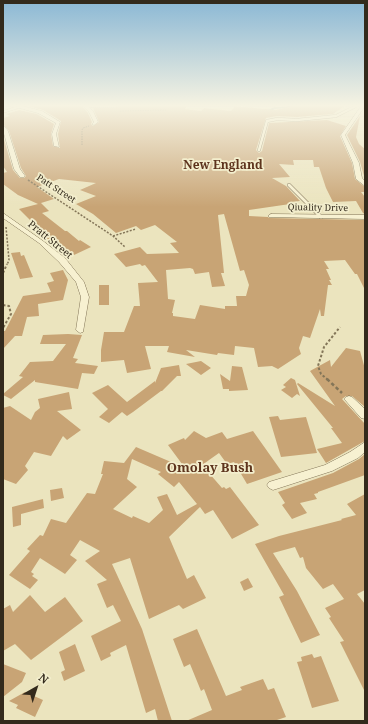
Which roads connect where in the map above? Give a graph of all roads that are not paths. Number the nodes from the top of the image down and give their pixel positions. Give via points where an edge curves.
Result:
1 (9, 140) edge
2 (55, 140) edge
3 (261, 140) edge
4 (345, 140) edge
5 (56, 146) dead end
6 (258, 150) dead end
7 (22, 176) road end
8 (289, 184) dead end
9 (365, 184) edge
10 (4, 216) edge
11 (271, 216) dead end
12 (321, 217) junction
13 (365, 217) edge
14 (80, 330) dead end
15 (349, 399) road end
16 (365, 415) edge
17 (365, 446) edge
18 (273, 485) dead end

1 - 7 street, Patt Street via 17,169
2 - 5 street
3 - 6 lane
4 - 9 street via 356,163 359,179
8 - 12 lane
10 - 14 street, Pratt Street via 46,246 62,260 80,282 85,297
11 - 12 street, Qiuality Drive
12 - 13 street, Qiuality Drive
15 - 16 street
17 - 18 street via 354,456 328,468

